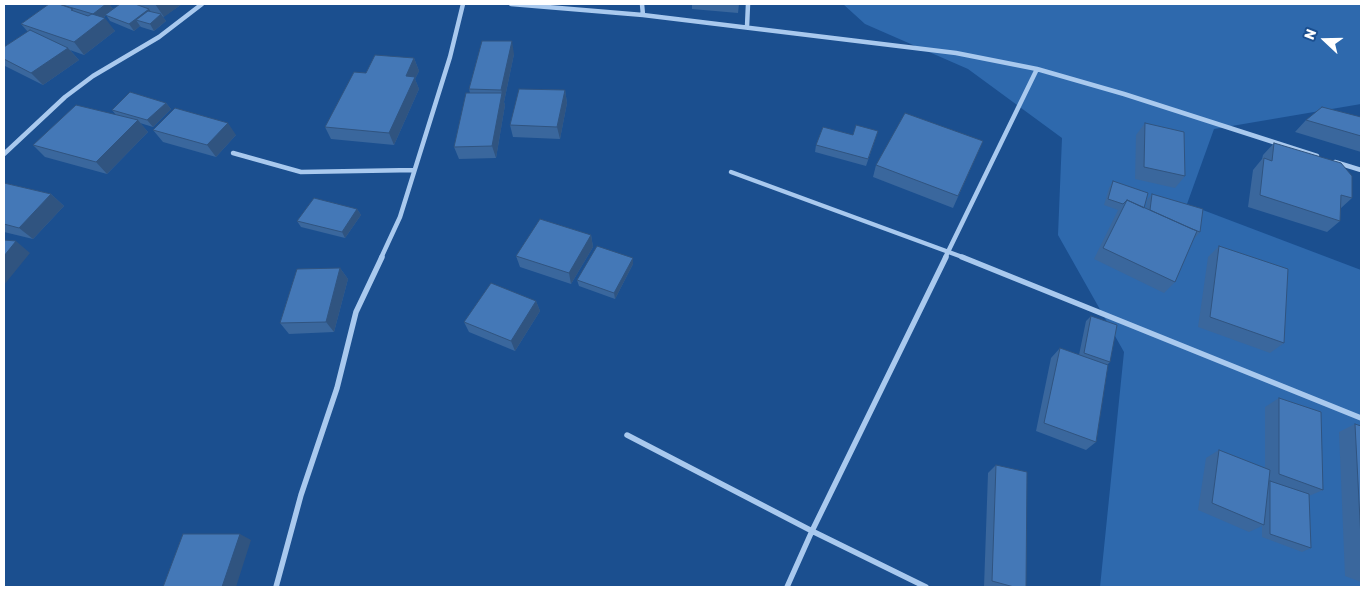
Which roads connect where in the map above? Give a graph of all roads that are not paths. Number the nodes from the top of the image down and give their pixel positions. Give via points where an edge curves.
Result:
1 (202, 4) edge
2 (463, 4) edge
3 (510, 4) edge
4 (642, 4) edge
5 (748, 4) edge
6 (643, 15) junction
7 (746, 27) junction
8 (1037, 69) junction
9 (6, 148) edge
10 (233, 153) dead end
11 (4, 154) edge
12 (1323, 158) edge
13 (1333, 161) edge
14 (414, 170) junction
15 (1361, 170) edge
16 (731, 172) dead end
17 (948, 251) junction
18 (1361, 418) edge
19 (627, 435) dead end
20 (812, 531) junction
21 (276, 587) edge
22 (787, 587) edge
23 (926, 587) edge

1 - 9 street via 159,37 64,97
2 - 14 street via 450,57
3 - 6 street
4 - 6 street
5 - 7 street
6 - 7 street
7 - 8 street via 956,53
8 - 12 street
8 - 17 street
9 - 11 street
10 - 14 street via 301,172
13 - 15 street
14 - 21 street via 400,217 356,312 337,388 301,495
16 - 17 street
17 - 18 street
17 - 20 street
19 - 20 street
20 - 22 street
20 - 23 street

